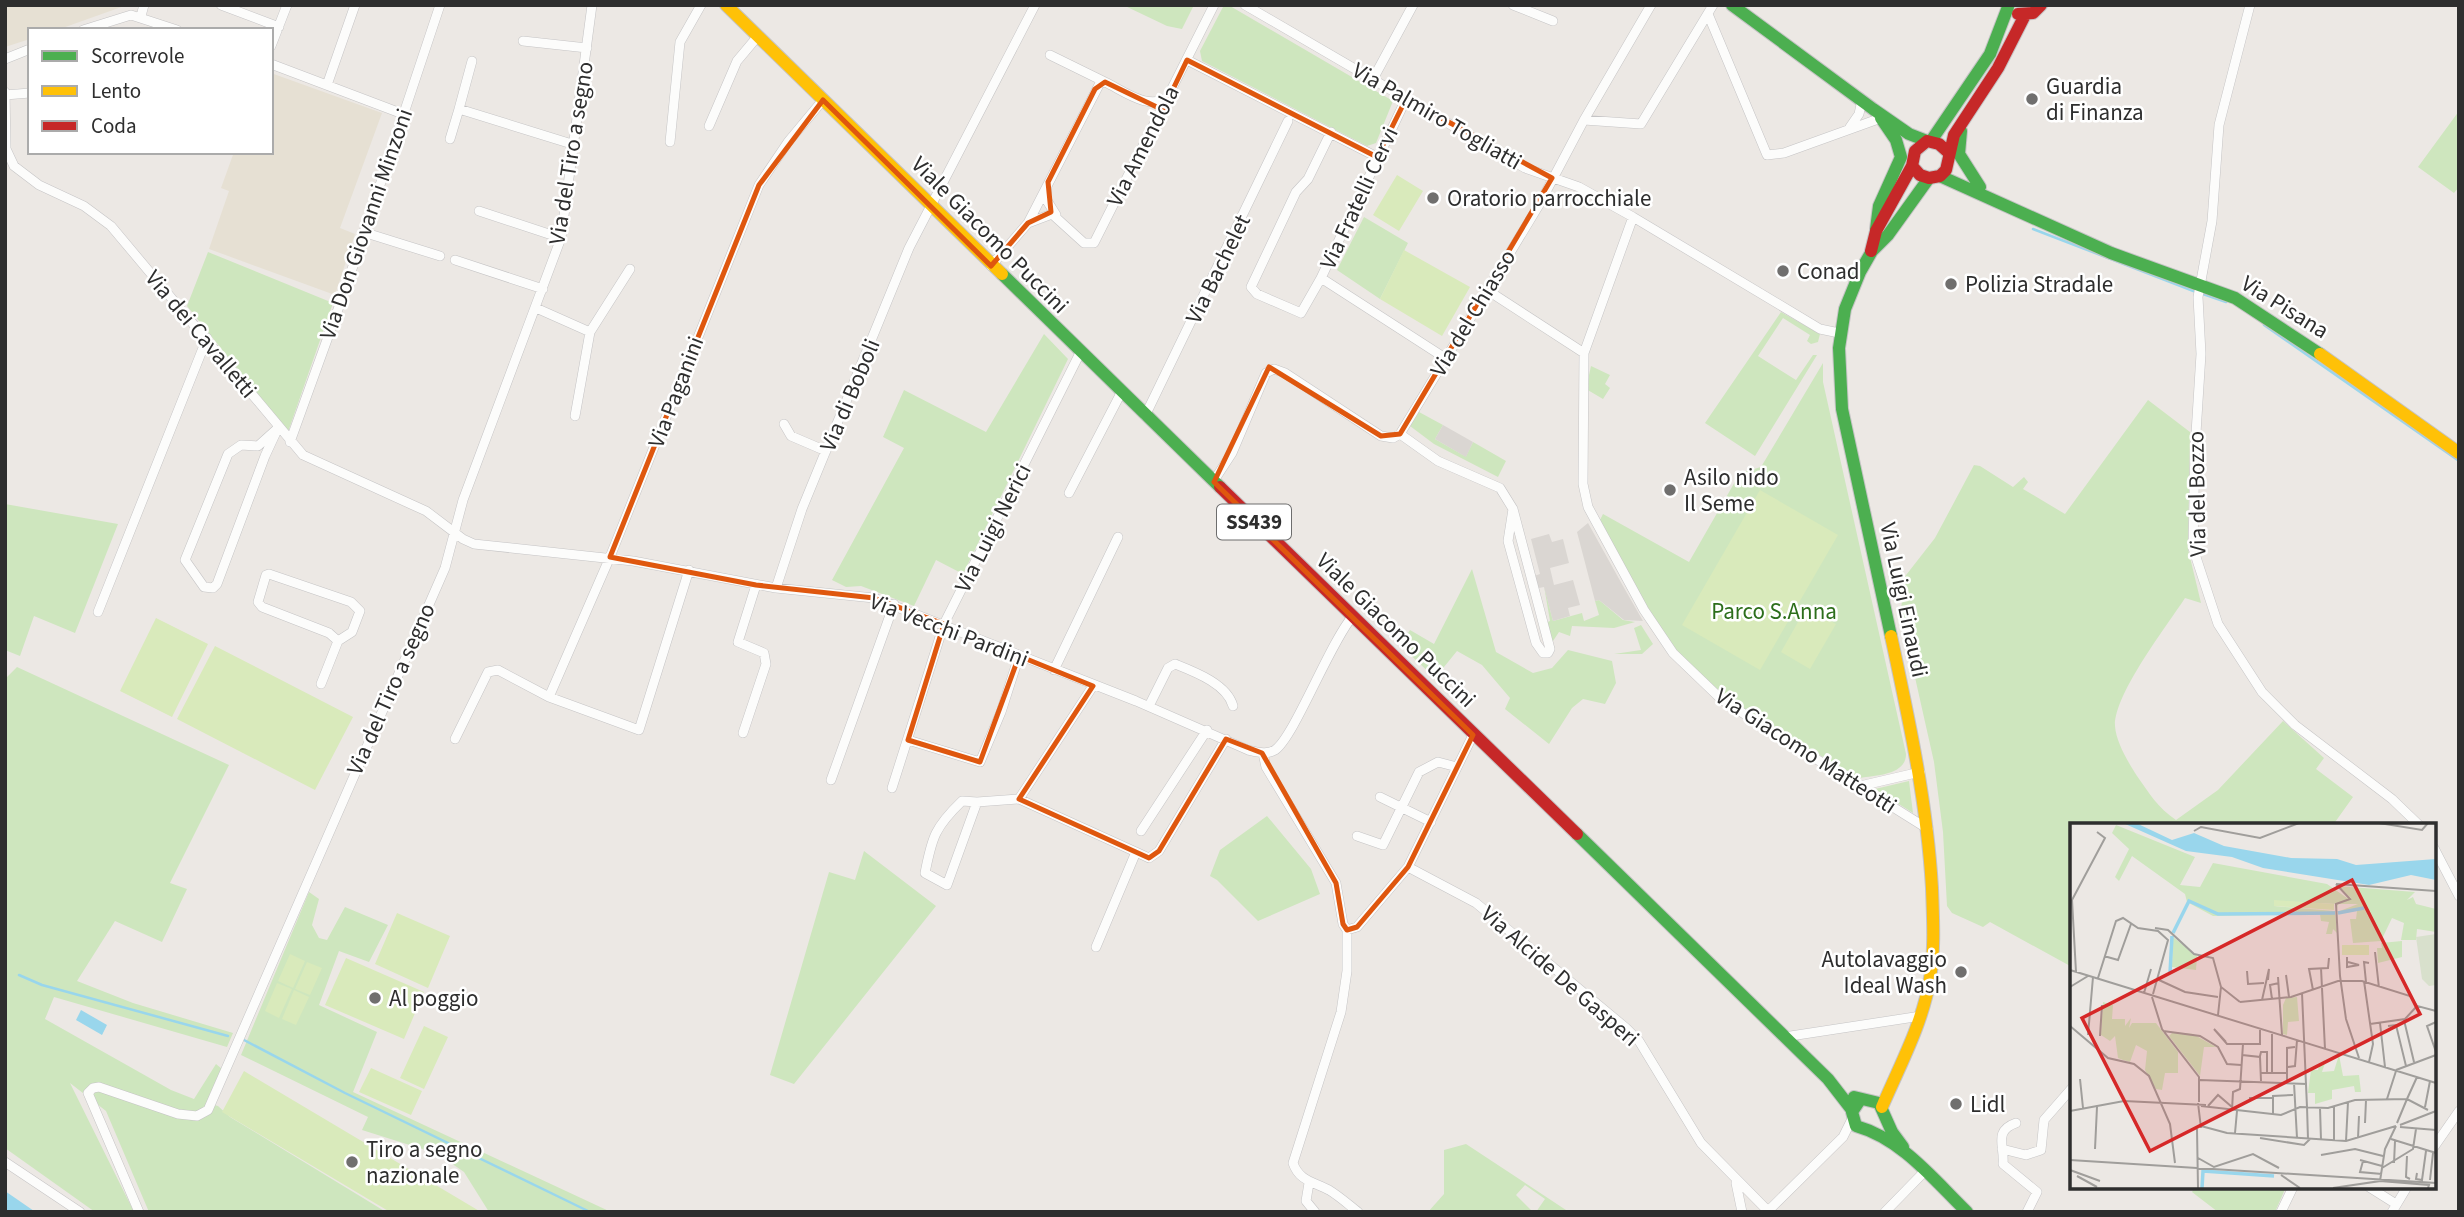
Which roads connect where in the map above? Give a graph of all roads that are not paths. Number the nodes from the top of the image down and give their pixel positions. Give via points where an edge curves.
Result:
1 (144, 5) edge
2 (220, 5) edge
3 (287, 5) edge
4 (355, 5) edge
5 (440, 5) edge
6 (592, 5) edge
7 (701, 5) edge
8 (726, 5) edge
9 (1035, 5) edge
10 (1214, 5) edge
11 (1245, 5) edge
12 (1413, 5) edge
13 (1513, 5) edge
14 (1651, 5) edge
15 (1732, 5) edge
16 (2041, 5) edge
17 (2250, 5) edge
18 (2007, 6) edge
19 (1710, 10) edge
20 (2025, 15) junction
21 (141, 16) junction
22 (1553, 21) dead end
23 (279, 27) junction
24 (89, 28) edge
25 (172, 28) edge
26 (758, 36) junction
27 (273, 41) edge
28 (523, 41) dead end
29 (587, 48) junction
30 (28, 50) edge
31 (1050, 55) dead end
32 (5, 59) edge
33 (1187, 60) junction
34 (472, 61) dead end
35 (273, 65) edge
36 (1373, 79) junction
37 (1105, 82) junction
38 (327, 85) junction
39 (5, 93) edge
40 (28, 93) edge
41 (1170, 95) junction
42 (1406, 99) junction
43 (823, 100) junction
44 (1862, 100) junction
45 (1149, 103) junction
46 (459, 109) junction
47 (1877, 113) junction
48 (403, 114) junction
49 (1966, 115) junction
50 (1155, 120) junction
51 (1584, 120) junction
52 (1288, 121) dead end
53 (709, 126) dead end
54 (1850, 127) junction
55 (1331, 132) junction
56 (450, 139) dead end
57 (1929, 141) junction
58 (670, 142) dead end
59 (575, 145) junction
60 (1949, 154) junction
61 (1377, 157) junction
62 (1913, 161) junction
63 (1935, 177) junction
64 (1552, 178) junction
65 (1048, 181) junction
66 (1980, 187) junction
67 (1992, 199) junction
68 (931, 206) junction
69 (479, 211) dead end
70 (1056, 216) junction
71 (1633, 217) junction
72 (1028, 223) junction
73 (1875, 231) junction
74 (363, 232) junction
75 (561, 238) junction
76 (1871, 251) junction
77 (440, 256) dead end
78 (455, 260) dead end
79 (991, 266) junction
80 (629, 269) dead end
81 (1321, 278) junction
82 (543, 289) junction
83 (1487, 290) junction
84 (2199, 290) junction
85 (536, 308) junction
86 (590, 332) junction
87 (1839, 332) junction
88 (207, 338) junction
89 (1080, 353) junction
90 (1584, 353) junction
91 (1445, 358) junction
92 (1121, 393) junction
93 (575, 416) dead end
94 (1145, 416) junction
95 (784, 424) dead end
96 (278, 428) junction
97 (1400, 434) junction
98 (290, 442) junction
99 (826, 451) junction
100 (2459, 453) edge
101 (1213, 482) junction
102 (1069, 494) dead end
103 (1513, 509) junction
104 (456, 533) junction
105 (1118, 537) dead end
106 (610, 557) junction
107 (689, 570) junction
108 (756, 585) junction
109 (776, 588) junction
110 (894, 604) junction
111 (98, 612) dead end
112 (1352, 617) junction
113 (944, 624) junction
114 (338, 641) junction
115 (1019, 656) junction
116 (1054, 670) junction
117 (321, 684) dead end
118 (1093, 686) junction
119 (549, 697) junction
120 (1149, 706) junction
121 (1233, 706) dead end
122 (1207, 730) junction
123 (743, 733) dead end
124 (1473, 735) junction
125 (455, 738) dead end
126 (1226, 739) junction
127 (908, 740) junction
128 (1263, 753) junction
129 (1457, 767) junction
130 (1920, 772) junction
131 (831, 780) dead end
132 (1860, 786) junction
133 (892, 788) dead end
134 (1380, 797) dead end
135 (1019, 799) junction
136 (977, 802) junction
137 (1401, 807) junction
138 (1431, 822) junction
139 (2417, 823) edge
140 (1928, 829) junction
141 (1141, 831) dead end
142 (1357, 836) dead end
143 (1136, 852) junction
144 (2436, 852) edge
145 (1408, 867) junction
146 (2459, 896) edge
147 (1347, 930) junction
148 (1096, 947) dead end
149 (1921, 1016) junction
150 (1784, 1037) junction
151 (1904, 1054) junction
152 (2070, 1090) edge
153 (2459, 1111) edge
154 (1883, 1112) junction
155 (1860, 1114) junction
156 (2017, 1123) dead end
157 (2438, 1135) edge
158 (2003, 1149) junction
159 (1908, 1154) junction
160 (5, 1162) edge
161 (1926, 1170) junction
162 (1736, 1181) junction
163 (1309, 1183) junction
164 (2292, 1189) edge
165 (2371, 1189) edge
166 (2406, 1189) edge
167 (2394, 1208) edge
168 (1768, 1211) edge
169 (80, 1212) edge
170 (139, 1212) edge
171 (1315, 1212) edge
172 (1358, 1212) edge
173 (1742, 1212) edge
174 (1885, 1212) edge
175 (1967, 1212) edge
176 (2028, 1212) edge
177 (2281, 1212) edge

1 - 21 street
2 - 23 street
3 - 23 street
4 - 38 street
5 - 48 street, Via Don Giovanni Minzoni
6 - 29 street, Via del Tiro a segno
7 - 58 street via 680,42
8 - 26 main road, Viale Giacomo Puccini / SS439
9 - 68 street, Via di Boboli
10 - 33 street, Via Amendola
11 - 36 street, Via Palmiro Togliatti
12 - 36 street
13 - 22 street
14 - 51 street, Via del Chiasso
15 - 44 main road, Via Pisana
16 - 20 main road
17 - 84 street, Via del Bozzo via 2219,125 2212,221
18 - 20 main road
18 - 57 main road via 1990,54
19 - 51 street via 1641,124
19 - 54 street via 1767,155 1784,153
20 - 49 main road via 1998,68
21 - 24 street via 124,16
21 - 25 street
23 - 27 street
26 - 43 main road, Viale Giacomo Puccini / SS439
26 - 53 street via 737,61
28 - 29 street
29 - 59 street, Via del Tiro a segno
30 - 32 street
31 - 37 street
33 - 41 street, Via Amendola
33 - 55 street
34 - 46 street
35 - 38 street
36 - 42 street, Via Palmiro Togliatti
37 - 45 street
37 - 65 street via 1095,89
38 - 48 street
39 - 40 street
39 - 88 street, Via dei Cavalletti via 6,149 14,166 111,226
41 - 45 street
41 - 50 street, Via Amendola
42 - 61 street, Via Fratelli Cervi
42 - 64 street, Via Palmiro Togliatti via 1525,168
43 - 68 main road, Viale Giacomo Puccini / SS439
43 - 106 street, Via Paganini via 759,185
44 - 47 main road, Via Pisana
44 - 54 street
45 - 50 street
46 - 56 street
46 - 59 street
47 - 54 street
47 - 57 main road, Via Pisana
47 - 62 main road, Via Pisana via 1901,136
47 - 73 main road via 1896,140 1901,157 1879,206
48 - 74 street, Via Don Giovanni Minzoni
49 - 60 main road
49 - 66 main road via 1959,154
50 - 70 street, Via Amendola via 1094,243 1084,243
51 - 64 street, Via del Chiasso
52 - 94 street, Via Bachelet
55 - 61 street
55 - 81 street via 1308,179 1296,192 1251,287 1301,313
57 - 60 main road, Via Pisana
57 - 62 main road via 1919,145
59 - 75 street, Via del Tiro a segno
60 - 63 main road via 1946,170
60 - 66 main road, Via Pisana
61 - 81 street, Via Fratelli Cervi
62 - 63 main road, Via Pisana via 1920,175
62 - 73 main road
63 - 67 main road, Via Pisana
63 - 76 main road, Via Luigi Einaudi via 1916,191 1886,237
64 - 71 street, Via Palmiro Togliatti via 1579,187
64 - 83 street, Via del Chiasso
65 - 70 street via 1046,199
65 - 72 street
66 - 67 main road, Via Pisana
67 - 84 main road, Via Pisana
68 - 79 main road, Viale Giacomo Puccini / SS439
68 - 99 street, Via di Boboli via 909,248
69 - 75 street
70 - 72 street via 1045,214
71 - 87 street, Via Palmiro Togliatti via 1820,329
71 - 90 street
72 - 79 street
73 - 76 main road
74 - 77 street
74 - 98 street, Via Don Giovanni Minzoni
75 - 82 street, Via del Tiro a segno
76 - 87 main road, Via Luigi Einaudi via 1851,290
78 - 82 street
79 - 89 main road, Viale Giacomo Puccini / SS439
80 - 86 street
81 - 91 street, Via Fratelli Cervi
82 - 85 street, Via del Tiro a segno
83 - 90 street
83 - 91 street, Via del Chiasso
84 - 100 main road, Via Pisana via 2252,307
84 - 139 street, Via del Bozzo via 2202,354 2194,449 2193,548 2218,624 2262,692 2295,725
85 - 86 street
85 - 104 street, Via del Tiro a segno via 480,452
86 - 93 street
87 - 130 main road, Via Luigi Einaudi via 1837,373 1842,409
88 - 96 street, Via dei Cavalletti
88 - 111 street
89 - 92 main road, Viale Giacomo Puccini / SS439
89 - 113 street, Via Luigi Nerici
90 - 132 street, Via Giacomo Matteotti via 1583,484 1588,507 1654,626 1673,653 1713,693
91 - 97 street, Via del Chiasso
92 - 94 main road, Viale Giacomo Puccini / SS439
92 - 102 street
94 - 101 main road, Viale Giacomo Puccini / SS439
95 - 99 street via 791,436
96 - 96 street via 217,584 204,587 185,560 228,454 241,444 258,446
96 - 98 street, Via dei Cavalletti
97 - 101 street via 1381,436 1274,369 1266,373 1232,453
97 - 103 street via 1438,461 1500,488
98 - 104 street, Via dei Cavalletti via 303,455 426,511
99 - 109 street, Via di Boboli
101 - 112 main road, Viale Giacomo Puccini / SS439
103 - 103 street via 1508,541 1536,643 1542,653 1548,653
104 - 106 street, Via Vecchi Pardini via 474,544
104 - 170 street, Via del Tiro a segno via 208,1110 189,1116 99,1087 88,1093
105 - 116 street
106 - 107 street, Via Vecchi Pardini
106 - 119 street, Via Paganini
107 - 108 street, Via Vecchi Pardini
107 - 119 street via 639,730
108 - 109 street, Via Vecchi Pardini
108 - 123 street via 738,642 764,653 766,664
109 - 110 street, Via Vecchi Pardini
110 - 113 street, Via Vecchi Pardini
110 - 131 street
112 - 124 main road, Viale Giacomo Puccini / SS439
112 - 128 street via 1322,664 1284,742
113 - 115 street, Via Vecchi Pardini
113 - 127 street, Via Luigi Nerici
114 - 114 street via 352,632 358,607 266,575 258,602 262,607 329,633
114 - 117 street
115 - 116 street, Via Vecchi Pardini
115 - 127 street via 980,762
116 - 118 street, Via Vecchi Pardini
118 - 120 street, Via Vecchi Pardini
118 - 135 street
119 - 125 street via 498,670 488,672
120 - 121 street via 1168,668 1175,664 1220,687
120 - 122 street, Via Vecchi Pardini
122 - 126 street, Via Vecchi Pardini
122 - 141 street
124 - 129 street
124 - 150 main road, Viale Giacomo Puccini / SS439
126 - 128 street, Via Vecchi Pardini
126 - 143 street via 1159,851 1149,858
127 - 133 street, Via Luigi Nerici
128 - 147 street via 1266,767 1336,883
129 - 137 street via 1438,762 1427,765
129 - 138 street
130 - 132 street
130 - 140 main road, Via Luigi Einaudi
132 - 140 street, Via Giacomo Matteotti
134 - 137 street
135 - 136 street
135 - 143 street
136 - 136 street via 962,802 940,822 925,873 930,878 947,885
137 - 138 street
137 - 142 street via 1383,845
138 - 145 street
140 - 149 main road, Via Luigi Einaudi via 1934,951
143 - 148 street
144 - 146 street
145 - 147 street via 1357,927
145 - 162 street, Via Alcide De Gasperi via 1476,903 1626,1028 1639,1041 1701,1143
147 - 163 street via 1341,1012 1293,1163
149 - 150 street
149 - 151 main road, Via Luigi Einaudi
150 - 155 main road, Viale Giacomo Puccini / SS439
151 - 154 main road, Via Luigi Einaudi
151 - 155 main road, Via Luigi Einaudi
152 - 158 street via 2045,1120 2041,1150 2026,1155
153 - 157 street
154 - 155 main road, Viale Giacomo Puccini
154 - 155 main road via 1879,1126
154 - 159 main road, Viale Giacomo Puccini
155 - 159 main road, Viale Giacomo Puccini
155 - 168 street, Via Alcide De Gasperi
156 - 158 street via 2002,1132
158 - 176 street via 2003,1164 2037,1192
159 - 161 main road, Viale Giacomo Puccini
160 - 169 street
161 - 174 street
161 - 175 main road, Viale Giacomo Puccini
162 - 168 street, Via Alcide De Gasperi
162 - 173 street
163 - 171 street via 1306,1201
163 - 172 street via 1329,1190
164 - 177 street
165 - 167 street
166 - 167 street

